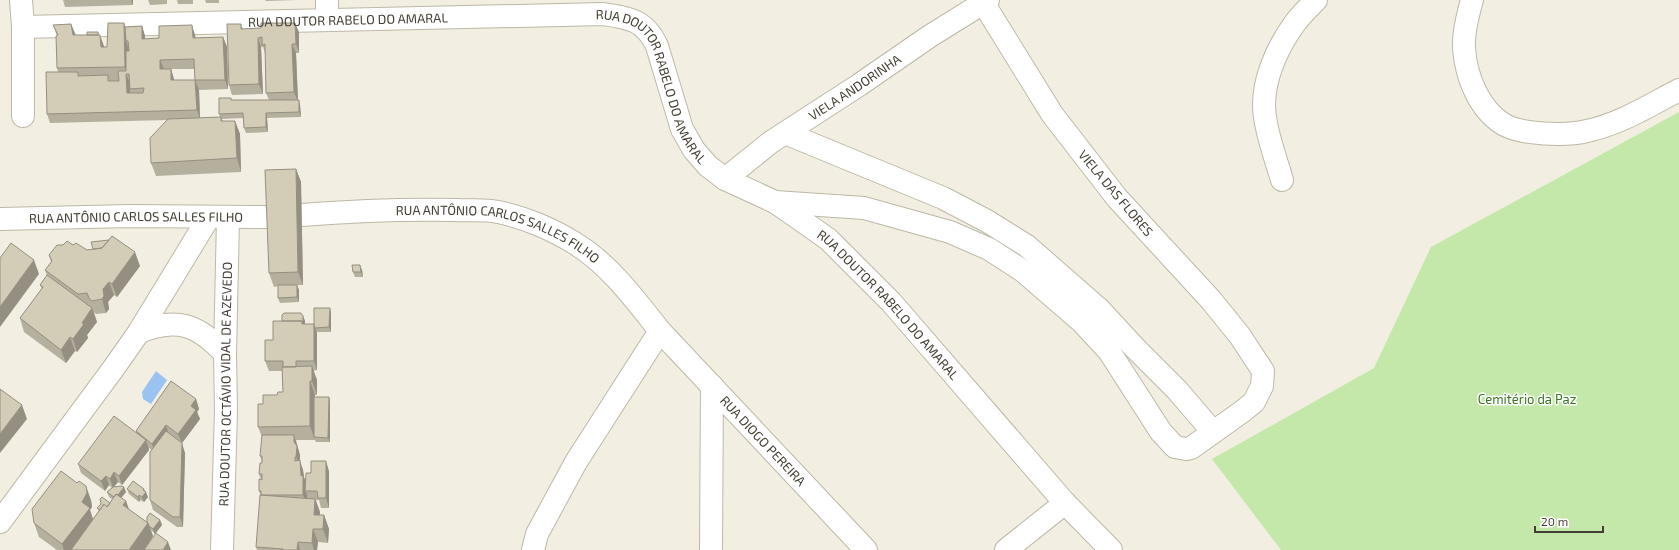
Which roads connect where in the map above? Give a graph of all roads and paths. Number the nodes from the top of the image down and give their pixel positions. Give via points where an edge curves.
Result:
1 (21, 0) edge
2 (1316, 0) edge
3 (1472, 0) edge
4 (986, 2) edge
5 (327, 10) edge
6 (23, 27) junction
7 (1679, 90) edge
8 (23, 116) dead end
9 (785, 132) junction
10 (724, 180) junction
11 (1282, 180) dead end
12 (775, 202) junction
13 (301, 215) dead end
14 (219, 217) junction
15 (272, 217) edge
16 (0, 219) edge
17 (660, 331) junction
18 (139, 332) junction
19 (225, 354) junction
20 (712, 386) junction
21 (1213, 432) junction
22 (1064, 503) junction
23 (0, 522) edge
24 (222, 550) edge
25 (533, 550) edge
26 (710, 550) edge
27 (866, 550) edge
28 (1006, 550) edge
29 (1111, 550) edge

1 - 6 street
2 - 11 street via 1295,22 1281,45 1270,71 1265,96 1264,115
3 - 7 street via 1464,48 1469,77 1483,106 1504,125 1530,132 1586,132 1608,126
4 - 9 street, VIELA ANDORINHA
4 - 21 street, VIELA DAS FLORES via 1052,114 1117,198 1211,300 1240,336 1263,371 1262,386 1254,402
5 - 6 street, RUA DOUTOR RABELO DO AMARAL
5 - 10 street, RUA DOUTOR RABELO DO AMARAL via 603,14 633,21 651,33 682,129 694,150
6 - 8 street
9 - 10 street, VIELA ANDORINHA
9 - 21 street via 943,198 1027,246 1099,309 1177,390
10 - 12 street, RUA DOUTOR RABELO DO AMARAL
12 - 21 street via 864,208 950,232 989,249 1023,271 1082,322 1109,352 1162,432 1175,447 1191,448
12 - 22 street, RUA DOUTOR RABELO DO AMARAL via 828,239 891,302
13 - 17 street, RUA ANTÔNIO CARLOS SALLES FILHO via 439,210 497,211 541,226 577,245 604,267
14 - 15 street, RUA ANTÔNIO CARLOS SALLES FILHO
14 - 16 street, RUA ANTÔNIO CARLOS SALLES FILHO
14 - 18 street
14 - 19 street, RUA DOUTOR OCTÁVIO VIDAL DE AZEVEDO
17 - 20 street, RUA DIOGO PEREIRA
17 - 25 street via 576,462 537,534
18 - 19 street via 168,324 199,330
18 - 23 street
19 - 24 street, RUA DOUTOR OCTÁVIO VIDAL DE AZEVEDO
20 - 26 street
20 - 27 street, RUA DIOGO PEREIRA
22 - 28 street
22 - 29 street, RUA DOUTOR RABELO DO AMARAL

